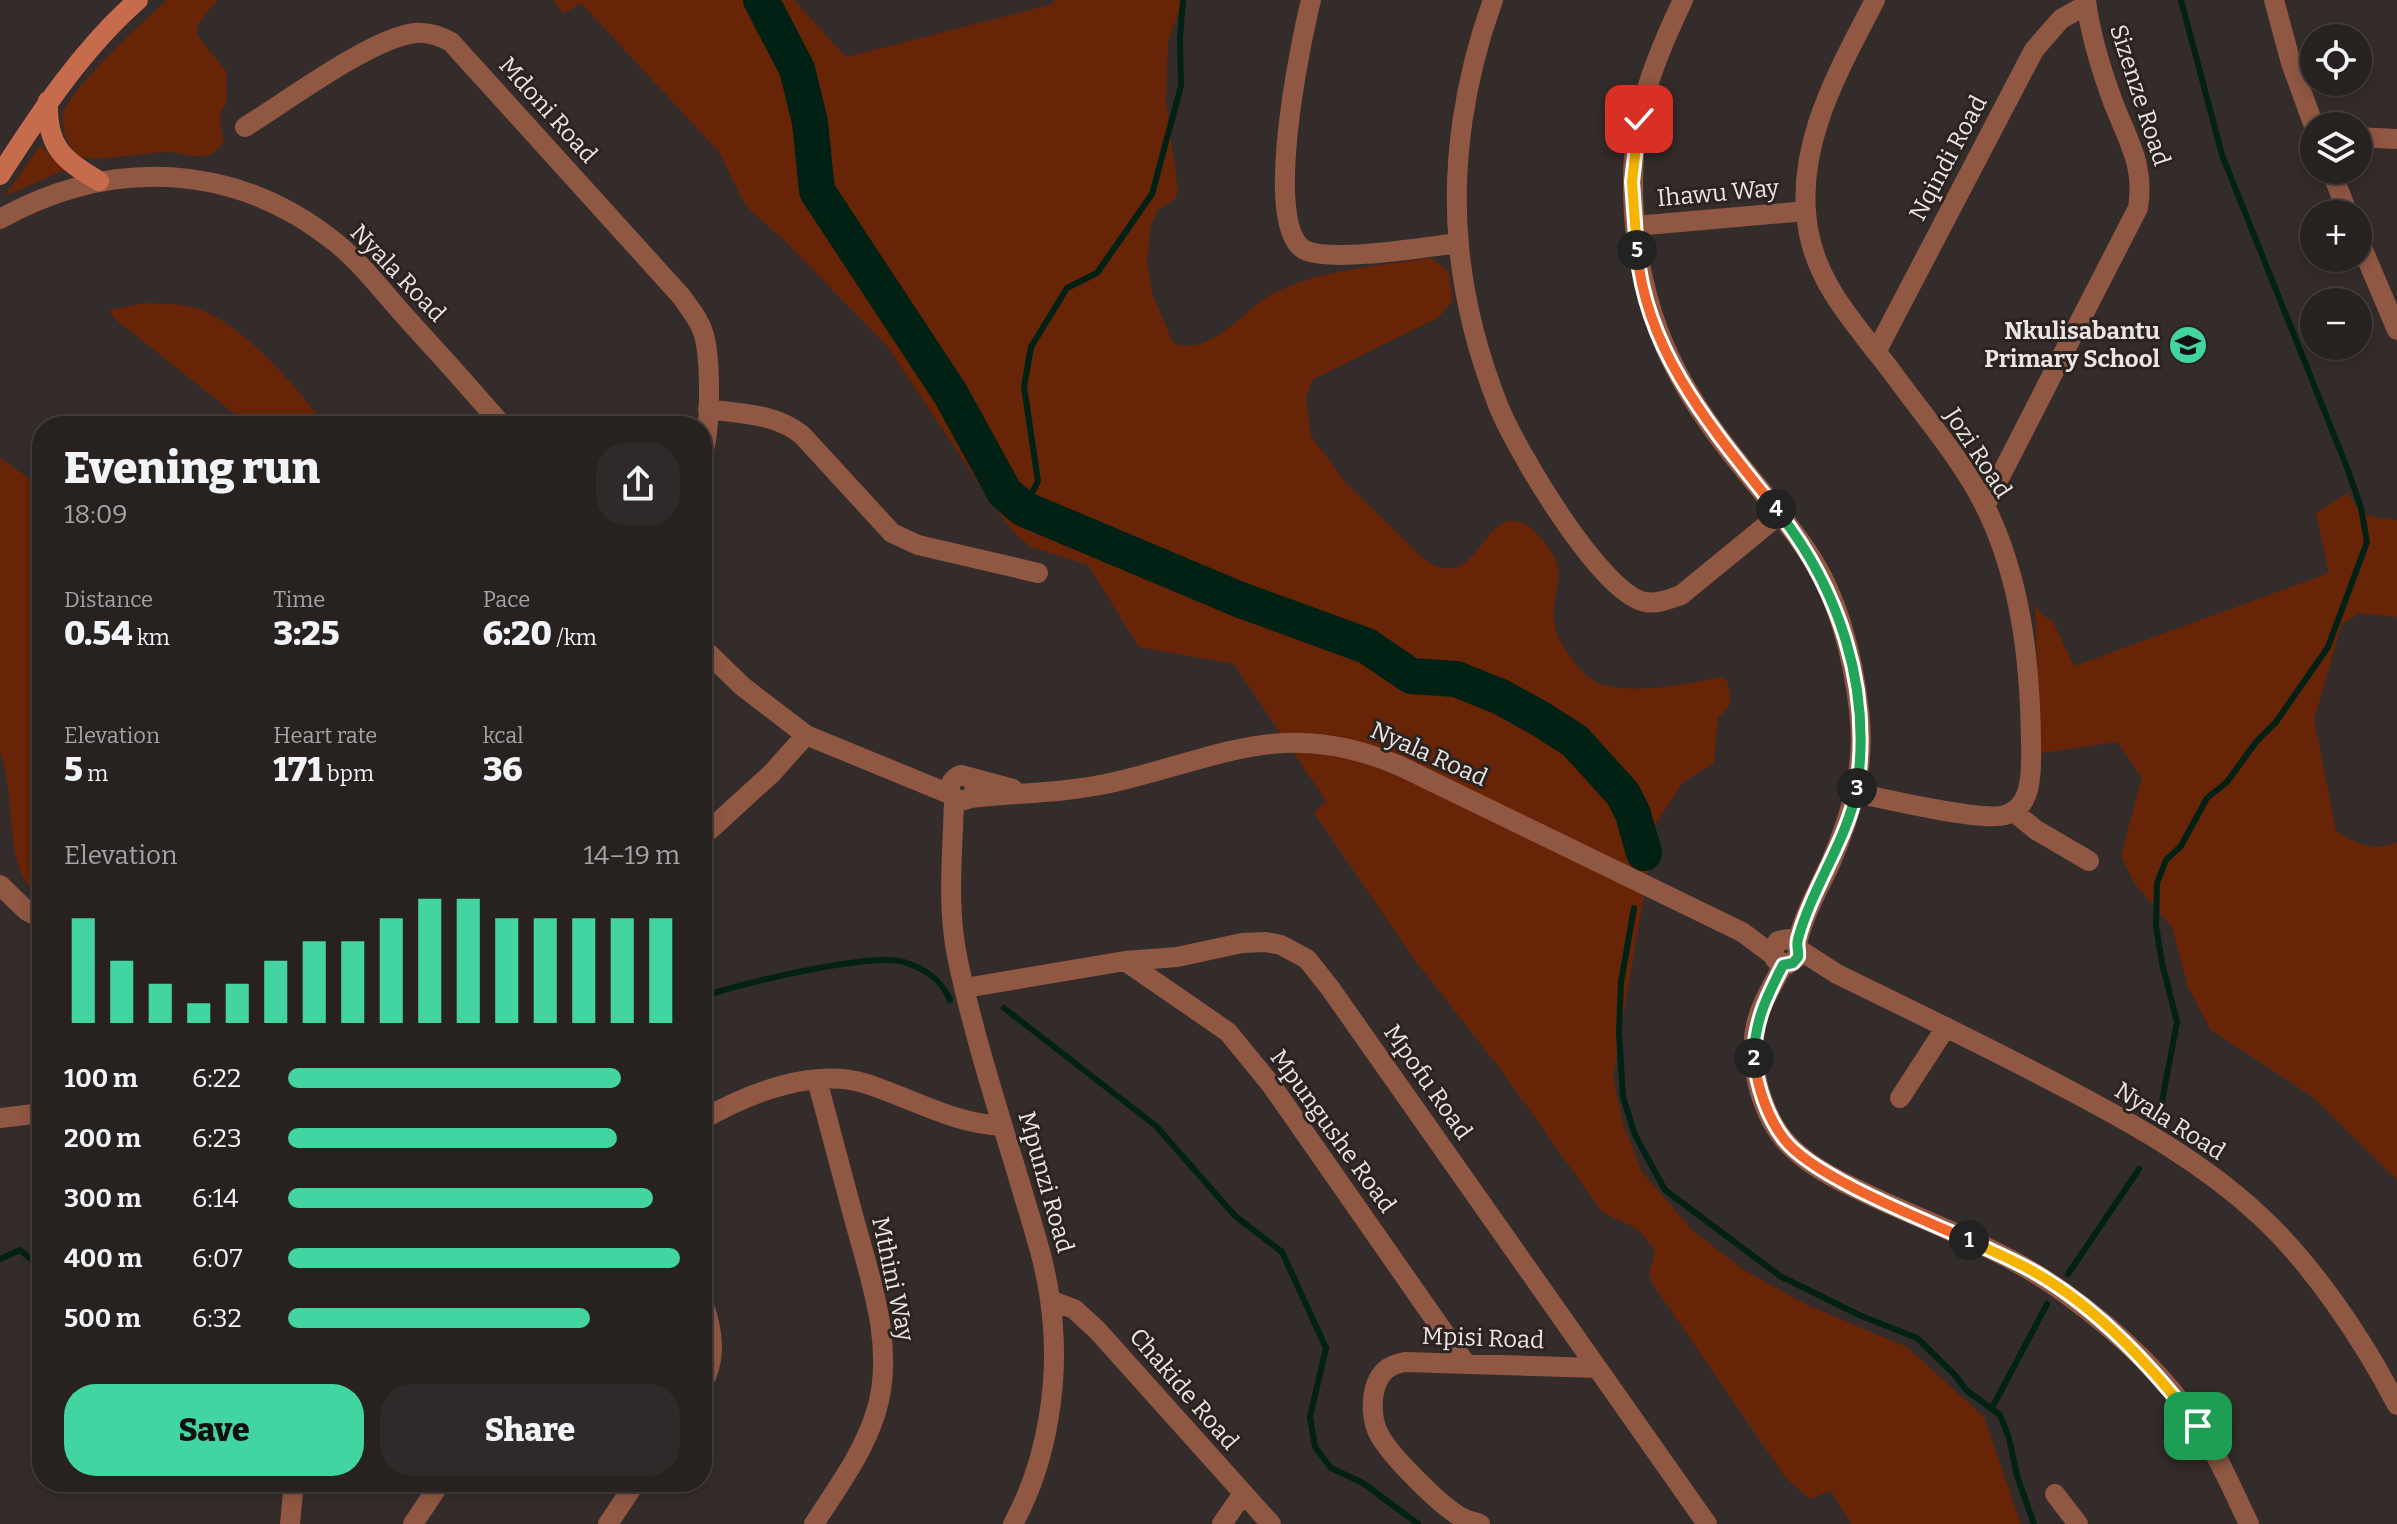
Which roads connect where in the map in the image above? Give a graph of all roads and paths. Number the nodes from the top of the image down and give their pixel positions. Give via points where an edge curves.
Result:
1 (138, 0) edge
2 (1311, 0) edge
3 (1493, 0) edge
4 (1683, 0) edge
5 (1875, 0) edge
6 (2274, 0) edge
7 (2086, 2) edge
8 (48, 101) junction
9 (2309, 112) edge
10 (245, 127) dead end
11 (2372, 138) edge
12 (2397, 139) edge
13 (0, 175) edge
14 (99, 181) junction
15 (1806, 211) junction
16 (0, 219) edge
17 (1635, 226) junction
18 (1459, 243) junction
19 (2372, 271) edge
20 (2397, 330) edge
21 (1876, 352) junction
22 (708, 409) junction
23 (494, 416) edge
24 (707, 416) edge
25 (1985, 506) junction
26 (1780, 514) junction
27 (1038, 573) dead end
28 (712, 656) edge
29 (806, 735) junction
30 (962, 791) junction
31 (1856, 793) junction
32 (2014, 812) junction
33 (712, 828) edge
34 (2089, 861) dead end
35 (0, 885) edge
36 (32, 913) edge
37 (1787, 951) junction
38 (1125, 961) junction
39 (965, 988) junction
40 (1946, 1027) junction
41 (817, 1080) junction
42 (1900, 1098) dead end
43 (32, 1114) edge
44 (712, 1115) edge
45 (0, 1118) edge
46 (1003, 1126) junction
47 (1050, 1300) junction
48 (1466, 1364) junction
49 (1597, 1368) junction
50 (2397, 1405) edge
51 (293, 1492) edge
52 (434, 1492) edge
53 (629, 1492) edge
54 (2055, 1494) dead end
55 (1242, 1495) junction
56 (290, 1524) edge
57 (413, 1524) edge
58 (608, 1524) edge
59 (814, 1524) edge
60 (1013, 1524) edge
61 (1222, 1524) edge
62 (1271, 1524) edge
63 (1480, 1524) edge
64 (1707, 1524) edge
65 (2078, 1524) edge
66 (2249, 1524) edge

1 - 8 main road
2 - 18 street via 1288,132 1285,209 1294,242 1317,254
3 - 18 street via 1475,57 1461,133
4 - 17 street via 1639,119 1632,182
5 - 15 street, Jozi Road via 1819,116 1809,159
6 - 9 street
7 - 21 street, Nqindi Road via 2061,19 2034,50
7 - 25 street, Sizenze Road via 2106,85 2139,167 2138,208
8 - 13 main road
8 - 14 main road via 49,129 59,150
10 - 22 street, Mdoni Road via 390,40 417,33 451,42 697,318 707,348
11 - 12 street
14 - 16 street, Nyala Road via 47,196
14 - 23 street, Nyala Road via 154,176 209,182 290,211 359,264
15 - 17 street, Ihawu Way
15 - 21 street, Jozi Road via 1812,246 1827,282
17 - 26 street via 1644,291 1673,366 1716,434
18 - 26 street via 1474,329 1499,407 1553,505 1623,589 1646,602 1681,595
19 - 20 street
21 - 25 street, Jozi Road
22 - 24 street, Mdoni Road
22 - 27 street via 790,425 881,524 904,540
25 - 32 street, Jozi Road via 2014,585 2030,687 2031,768 2028,789
26 - 31 street via 1809,553 1841,624 1860,712
28 - 29 street, Nyala Road
29 - 30 street, Nyala Road via 905,775
29 - 33 street
30 - 37 street, Nyala Road via 1107,784 1259,743 1336,745 1400,766
30 - 39 street, Mpunzi Road via 950,912
31 - 32 street via 1981,815
31 - 37 street via 1831,862
32 - 34 street
35 - 36 street
37 - 40 street, Nyala Road
37 - 66 street via 1760,1011 1754,1041 1764,1103 1784,1139 1813,1164 1863,1192 2038,1274 2107,1325 2198,1426
38 - 39 street, Mpofu Road
38 - 48 street, Mpungushe Road via 1228,1032 1272,1086
38 - 49 street, Mpofu Road via 1266,942 1307,959
39 - 46 street, Mpunzi Road
40 - 42 street
40 - 50 street, Nyala Road via 2137,1127 2195,1163 2258,1214 2299,1256
41 - 44 street via 748,1096
41 - 46 street via 848,1079 962,1121
41 - 59 street, Mthini Way via 872,1284 883,1382 856,1460
43 - 45 street
46 - 47 street, Mpunzi Road
47 - 55 street, Chakide Road via 1074,1309 1097,1330
47 - 60 street, Mpunzi Road via 1049,1418 1039,1464
48 - 49 street, Mpisi Road
48 - 63 street, Mpisi Road via 1390,1365 1373,1393 1373,1412 1390,1451 1442,1503
49 - 64 street, Mpofu Road
51 - 56 street
52 - 57 street
53 - 58 street
54 - 65 street
55 - 61 street
55 - 62 street, Chakide Road

